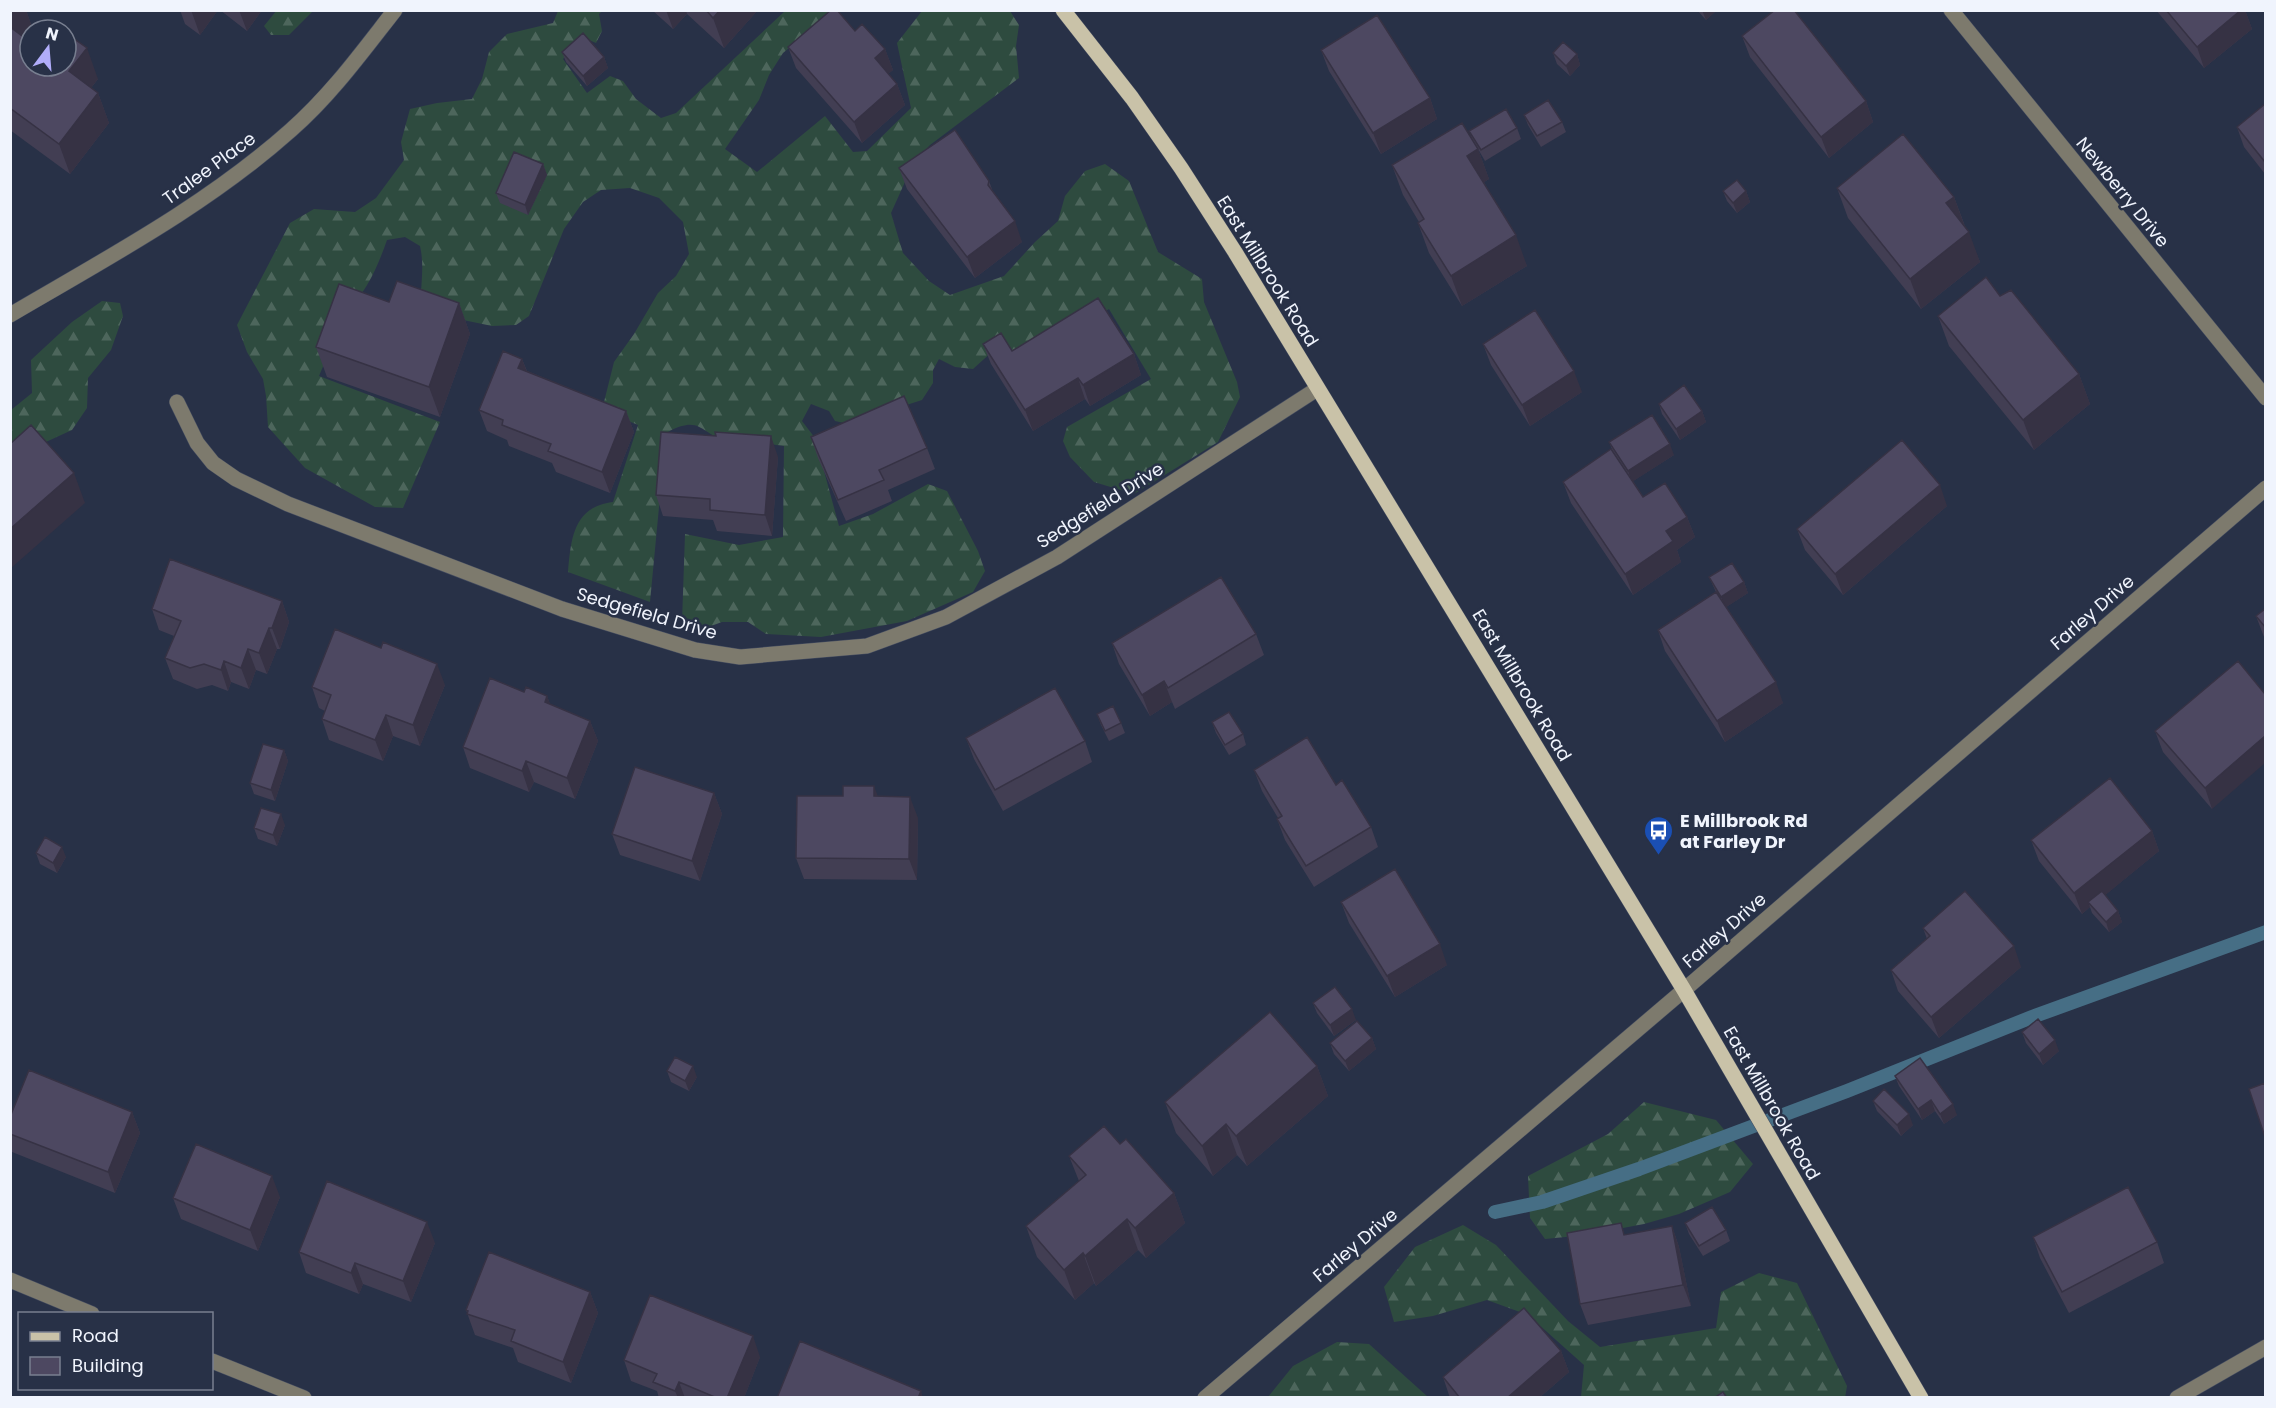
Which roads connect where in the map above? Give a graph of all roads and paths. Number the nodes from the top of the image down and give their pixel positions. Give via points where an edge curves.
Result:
1 (395, 10) edge
2 (1063, 10) edge
3 (1951, 10) edge
4 (10, 315) edge
5 (1317, 389) junction
6 (2265, 398) edge
7 (177, 402) dead end
8 (2265, 488) edge
9 (1684, 990) junction
10 (10, 1280) edge
11 (87, 1312) edge
12 (2265, 1347) edge
13 (213, 1361) edge
14 (304, 1398) edge
15 (1205, 1398) edge
16 (1921, 1398) edge
17 (2177, 1398) edge

1 - 4 street, Tralee Place via 339,82 239,173 174,219
2 - 5 main road, East Millbrook Road via 1171,153
3 - 6 street, Newberry Drive
5 - 7 street, Sedgefield Drive via 1057,556 946,617 867,646 740,657 695,650 562,609 288,504 236,479 213,463 196,443
5 - 9 main road, East Millbrook Road
8 - 9 street, Farley Drive
9 - 15 street, Farley Drive
9 - 16 main road, East Millbrook Road
10 - 11 street
12 - 17 street
13 - 14 street

